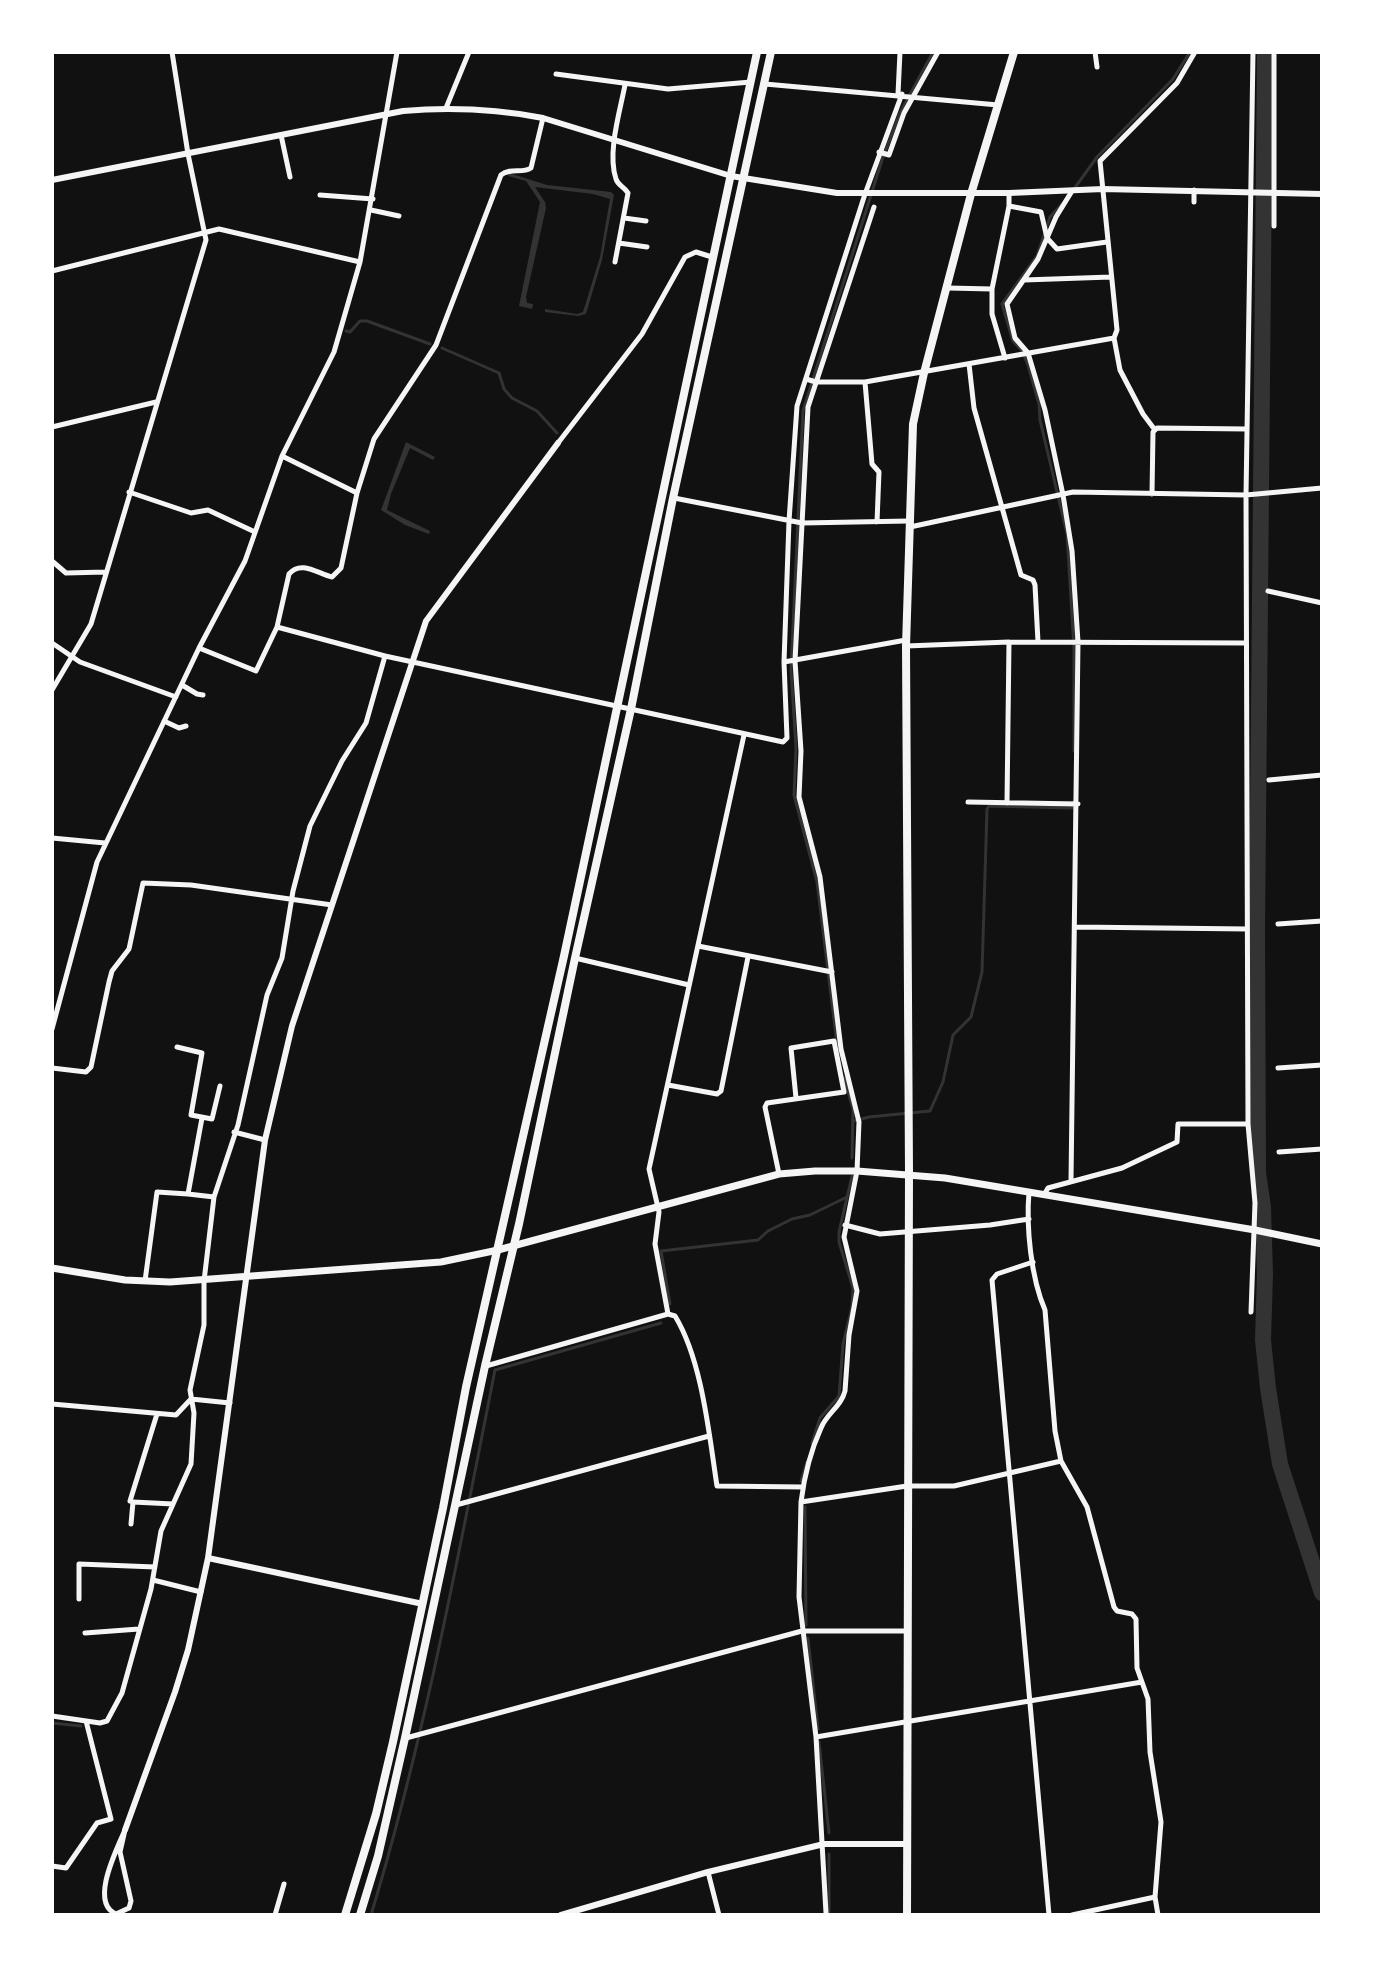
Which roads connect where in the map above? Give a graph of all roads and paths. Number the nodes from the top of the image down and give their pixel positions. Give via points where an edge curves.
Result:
1 (172, 52) edge
2 (397, 52) edge
3 (469, 52) edge
4 (757, 52) edge
5 (771, 52) edge
6 (900, 52) edge
7 (938, 52) edge
8 (1014, 52) edge
9 (1095, 52) edge
10 (1195, 52) edge
11 (1253, 52) edge
12 (1274, 52) edge
13 (1097, 67) dead end
14 (556, 74) dead end
15 (751, 82) junction
16 (765, 84) junction
17 (625, 85) junction
18 (900, 94) junction
19 (914, 96) junction
20 (999, 105) junction
21 (446, 108) junction
22 (385, 115) junction
23 (543, 118) junction
24 (281, 135) junction
25 (614, 140) junction
26 (879, 152) junction
27 (188, 154) junction
28 (731, 176) junction
29 (290, 177) dead end
30 (744, 179) junction
31 (52, 180) edge
32 (1103, 189) junction
33 (1194, 190) junction
34 (1072, 191) junction
35 (1009, 193) junction
36 (865, 194) junction
37 (971, 194) junction
38 (1252, 194) junction
39 (1274, 194) junction
40 (1322, 194) edge
41 (320, 195) dead end
42 (373, 199) junction
43 (1194, 202) dead end
44 (1009, 206) junction
45 (874, 207) dead end
46 (371, 210) junction
47 (399, 216) dead end
48 (624, 218) junction
49 (646, 221) dead end
50 (1274, 226) dead end
51 (205, 231) junction
52 (1047, 238) junction
53 (1107, 242) junction
54 (619, 243) junction
55 (647, 247) dead end
56 (713, 257) junction
57 (360, 262) junction
58 (615, 262) dead end
59 (52, 263) edge
60 (53, 271) edge
61 (1111, 277) junction
62 (1023, 280) junction
63 (948, 288) junction
64 (992, 289) junction
65 (1114, 338) junction
66 (1029, 355) junction
67 (1005, 358) junction
68 (969, 364) junction
69 (924, 373) junction
70 (806, 379) junction
71 (816, 382) junction
72 (865, 382) junction
73 (156, 402) junction
74 (52, 427) edge
75 (1247, 429) junction
76 (1155, 430) junction
77 (558, 443) joint
78 (282, 456) junction
79 (1322, 488) edge
80 (129, 492) junction
81 (357, 493) junction
82 (1152, 494) junction
83 (1063, 495) junction
84 (1247, 495) junction
85 (673, 498) junction
86 (1003, 509) junction
87 (789, 521) junction
88 (877, 522) junction
89 (802, 523) junction
90 (910, 524) junction
91 (255, 532) junction
92 (52, 561) edge
93 (106, 572) junction
94 (1268, 591) dead end
95 (1322, 603) edge
96 (277, 627) junction
97 (1009, 642) junction
98 (1038, 642) junction
99 (1078, 642) junction
100 (52, 643) edge
101 (906, 643) junction
102 (1245, 643) junction
103 (199, 648) junction
104 (385, 656) junction
105 (71, 657) junction
106 (415, 661) junction
107 (795, 661) junction
108 (784, 662) junction
109 (182, 685) junction
110 (52, 690) edge
111 (203, 695) dead end
112 (176, 697) junction
113 (618, 706) junction
114 (631, 709) junction
115 (164, 721) junction
116 (186, 726) dead end
117 (744, 735) junction
118 (1322, 775) edge
119 (1269, 780) dead end
120 (968, 802) dead end
121 (1007, 803) junction
122 (1078, 804) junction
123 (52, 838) edge
124 (105, 843) junction
125 (293, 898) junction
126 (332, 905) junction
127 (1322, 921) edge
128 (1278, 924) dead end
129 (1076, 927) junction
130 (1248, 929) junction
131 (698, 946) junction
132 (748, 957) junction
133 (575, 958) junction
134 (832, 972) junction
135 (689, 985) junction
136 (52, 1026) edge
137 (177, 1047) dead end
138 (1322, 1065) edge
139 (52, 1068) edge
140 (1278, 1068) dead end
141 (849, 1079) junction
142 (841, 1081) junction
143 (668, 1085) junction
144 (220, 1086) dead end
145 (796, 1098) junction
146 (202, 1118) junction
147 (1248, 1124) junction
148 (234, 1132) junction
149 (265, 1140) junction
150 (1322, 1149) edge
151 (1279, 1152) dead end
152 (857, 1171) junction
153 (909, 1173) junction
154 (779, 1174) junction
155 (1071, 1180) junction
156 (1029, 1192) junction
157 (188, 1194) junction
158 (1044, 1195) junction
159 (214, 1197) junction
160 (658, 1206) junction
161 (1029, 1219) junction
162 (845, 1225) junction
163 (1254, 1230) junction
164 (908, 1232) junction
165 (1322, 1244) edge
166 (514, 1246) junction
167 (498, 1250) junction
168 (1033, 1262) junction
169 (52, 1268) edge
170 (245, 1278) junction
171 (204, 1281) junction
172 (145, 1282) junction
173 (1251, 1312) dead end
174 (668, 1314) junction
175 (485, 1366) junction
176 (191, 1399) junction
177 (230, 1403) junction
178 (52, 1404) edge
179 (157, 1414) junction
180 (709, 1436) junction
181 (1061, 1461) junction
182 (1009, 1475) junction
183 (907, 1486) junction
184 (803, 1487) junction
185 (130, 1501) dead end
186 (801, 1502) junction
187 (174, 1504) junction
188 (456, 1505) junction
189 (131, 1524) dead end
190 (208, 1558) junction
191 (155, 1567) junction
192 (153, 1580) junction
193 (201, 1592) junction
194 (79, 1599) dead end
195 (423, 1604) junction
196 (139, 1629) junction
197 (802, 1631) junction
198 (907, 1631) junction
199 (85, 1633) dead end
200 (1142, 1682) junction
201 (1030, 1702) junction
202 (52, 1716) edge
203 (908, 1720) junction
204 (86, 1721) junction
205 (816, 1737) junction
206 (405, 1738) junction
207 (125, 1830) junction
208 (824, 1844) junction
209 (908, 1844) junction
210 (52, 1866) edge
211 (708, 1872) junction
212 (284, 1884) dead end
213 (1155, 1897) junction
214 (826, 1913) edge
215 (275, 1915) edge
216 (345, 1915) edge
217 (360, 1915) edge
218 (561, 1915) edge
219 (719, 1915) edge
220 (907, 1915) edge
221 (1049, 1915) edge
222 (1072, 1915) edge
223 (1158, 1915) edge

1 - 27 street
2 - 22 street
3 - 21 street
4 - 15 main road
5 - 16 main road
6 - 18 street
7 - 19 street
8 - 20 main road
9 - 13 street
10 - 32 street via 1177,83 1100,161
11 - 38 street
12 - 39 street
14 - 17 street
15 - 17 street via 668,89
15 - 28 main road
16 - 18 street
16 - 30 main road
17 - 25 street
18 - 19 street
18 - 26 street
19 - 20 street
19 - 26 street via 889,155
20 - 37 main road
21 - 22 street
21 - 23 street
22 - 24 street
22 - 42 street
23 - 25 street
23 - 81 street via 531,168 509,169 501,175 441,334 374,439
24 - 27 street
24 - 29 street
25 - 28 street
25 - 48 street via 616,178 628,193
26 - 36 street
27 - 31 street
27 - 51 street
28 - 30 street
28 - 56 main road
30 - 36 street
30 - 85 main road
32 - 33 street
32 - 34 street
32 - 53 street
33 - 38 street
33 - 43 street
34 - 35 street
34 - 52 street
35 - 37 street
35 - 44 street
36 - 37 street
36 - 70 street
37 - 63 main road
38 - 39 street
38 - 75 street
39 - 40 street
39 - 50 street
41 - 42 street
42 - 46 street
44 - 52 street via 1041,212
44 - 64 street
45 - 71 street
46 - 47 street
46 - 57 street
48 - 49 street
48 - 54 street
51 - 57 street via 219,229
51 - 60 street
51 - 73 street
52 - 53 street via 1057,249
52 - 62 street
53 - 61 street
54 - 55 street
54 - 58 street
56 - 77 street via 696,252 685,257 642,334
56 - 113 main road
57 - 78 street via 334,352
59 - 60 street
61 - 62 street
61 - 65 street
62 - 66 street via 1010,297 1007,312 1015,338
63 - 64 street
63 - 69 main road
64 - 67 street via 992,314
65 - 66 street
65 - 76 street via 1120,370
66 - 67 street
66 - 83 street
67 - 68 street
68 - 69 street
68 - 86 street via 974,408
69 - 72 street
69 - 90 main road via 913,424
70 - 71 street
70 - 87 street via 796,415
71 - 72 street
71 - 89 street via 807,416
72 - 88 street via 872,464 879,472
73 - 74 street
73 - 80 street
75 - 76 street
75 - 84 street
76 - 82 street
77 - 106 street via 426,621
78 - 81 street
78 - 91 street
79 - 84 street
80 - 91 street via 191,513 208,510
80 - 93 street
81 - 96 street via 339,572 332,577 304,567 293,570
82 - 83 street
82 - 84 street
83 - 86 street
83 - 99 street
84 - 102 street
85 - 87 street
85 - 114 main road
86 - 90 street
86 - 98 street via 1021,575 1035,585
87 - 89 street
87 - 108 street
88 - 89 street
88 - 90 street
89 - 107 street
90 - 101 main road
91 - 103 street
92 - 93 street via 66,573
93 - 105 street via 91,624
94 - 95 street
96 - 103 street via 256,671
96 - 104 street
97 - 98 street
97 - 101 street
97 - 121 street
98 - 99 street
99 - 102 street
99 - 122 street
100 - 105 street
101 - 107 street
101 - 153 main road
102 - 130 street
103 - 109 street
104 - 106 street
104 - 125 street via 366,723 310,826
105 - 110 street
105 - 112 street
106 - 113 street
106 - 126 street
107 - 108 street
107 - 134 street via 799,797 820,877
108 - 117 street via 787,738 783,742
109 - 111 street
109 - 112 street
112 - 115 street
113 - 114 street
113 - 167 main road
114 - 117 street
114 - 133 main road
115 - 116 street
115 - 124 street
117 - 131 street
118 - 119 street
120 - 121 street
121 - 122 street
122 - 129 street
123 - 124 street
124 - 136 street
125 - 126 street
125 - 139 street via 143,883 129,949 112,971 91,1067 77,1073
125 - 148 street via 282,958 267,995
126 - 149 street via 292,1026
127 - 128 street
129 - 130 street
129 - 155 street
130 - 147 street
131 - 132 street
131 - 135 street
132 - 134 street
132 - 143 street via 721,1091
133 - 135 street
133 - 166 main road
134 - 141 street
135 - 143 street
137 - 146 street via 202,1053 191,1115
138 - 140 street
141 - 142 street
141 - 152 street via 859,1122
142 - 145 street via 844,1092
142 - 145 street via 834,1041 791,1048
143 - 160 street via 649,1161
144 - 146 street via 212,1119
145 - 154 street via 765,1107
146 - 157 street
147 - 155 street via 1178,1124 1177,1142 1122,1168
147 - 163 street
148 - 149 street
148 - 159 street
149 - 170 street
150 - 151 street
152 - 153 main road
152 - 154 main road
152 - 162 street
153 - 156 main road
153 - 164 main road
154 - 160 main road
155 - 158 street via 1048,1188
156 - 158 main road
156 - 161 street
157 - 159 street
157 - 172 street via 157,1192
158 - 163 main road
159 - 171 street
160 - 166 main road
160 - 174 street via 655,1244
161 - 164 street
161 - 168 street
162 - 164 street via 872,1234
162 - 184 street via 857,1291 845,1391 821,1428
163 - 165 main road
163 - 173 street
164 - 183 main road
166 - 167 main road
166 - 175 main road
167 - 170 main road via 441,1262
167 - 195 main road
168 - 181 street via 1045,1310
168 - 182 street via 992,1280
169 - 172 main road
170 - 171 main road
170 - 177 street
171 - 172 main road
171 - 176 street via 204,1325
174 - 175 street
174 - 180 street via 675,1316 688,1343
175 - 188 main road
176 - 177 street
176 - 179 street via 176,1415
176 - 187 street via 191,1464
177 - 190 street
178 - 179 street
179 - 185 street
180 - 184 street via 717,1486
180 - 188 street
181 - 182 street
181 - 200 street via 1087,1507 1114,1607 1136,1619
182 - 183 street via 954,1486
182 - 201 street
183 - 186 street
183 - 198 main road
184 - 186 street
186 - 197 street
187 - 189 street via 133,1502
187 - 191 street via 161,1531
188 - 206 main road
190 - 193 street
190 - 195 street
191 - 192 street
191 - 194 street via 79,1564
192 - 193 street
192 - 196 street
193 - 207 street via 175,1692
195 - 216 main road via 376,1814
196 - 199 street
196 - 204 street via 116,1708 107,1721
197 - 198 street
197 - 205 street
197 - 206 street
198 - 203 main road
200 - 201 street
200 - 213 street via 1161,1822
201 - 203 street
201 - 221 street
202 - 204 street
203 - 205 street
203 - 209 main road
204 - 210 street via 111,1819 97,1823 66,1868
205 - 208 street
206 - 217 main road
207 - 207 street via 120,1852 131,1901 116,1914 108,1911 103,1894
208 - 209 street
208 - 211 street
208 - 214 street
209 - 220 main road
211 - 218 street
211 - 219 street
212 - 215 street
213 - 222 street
213 - 223 street

